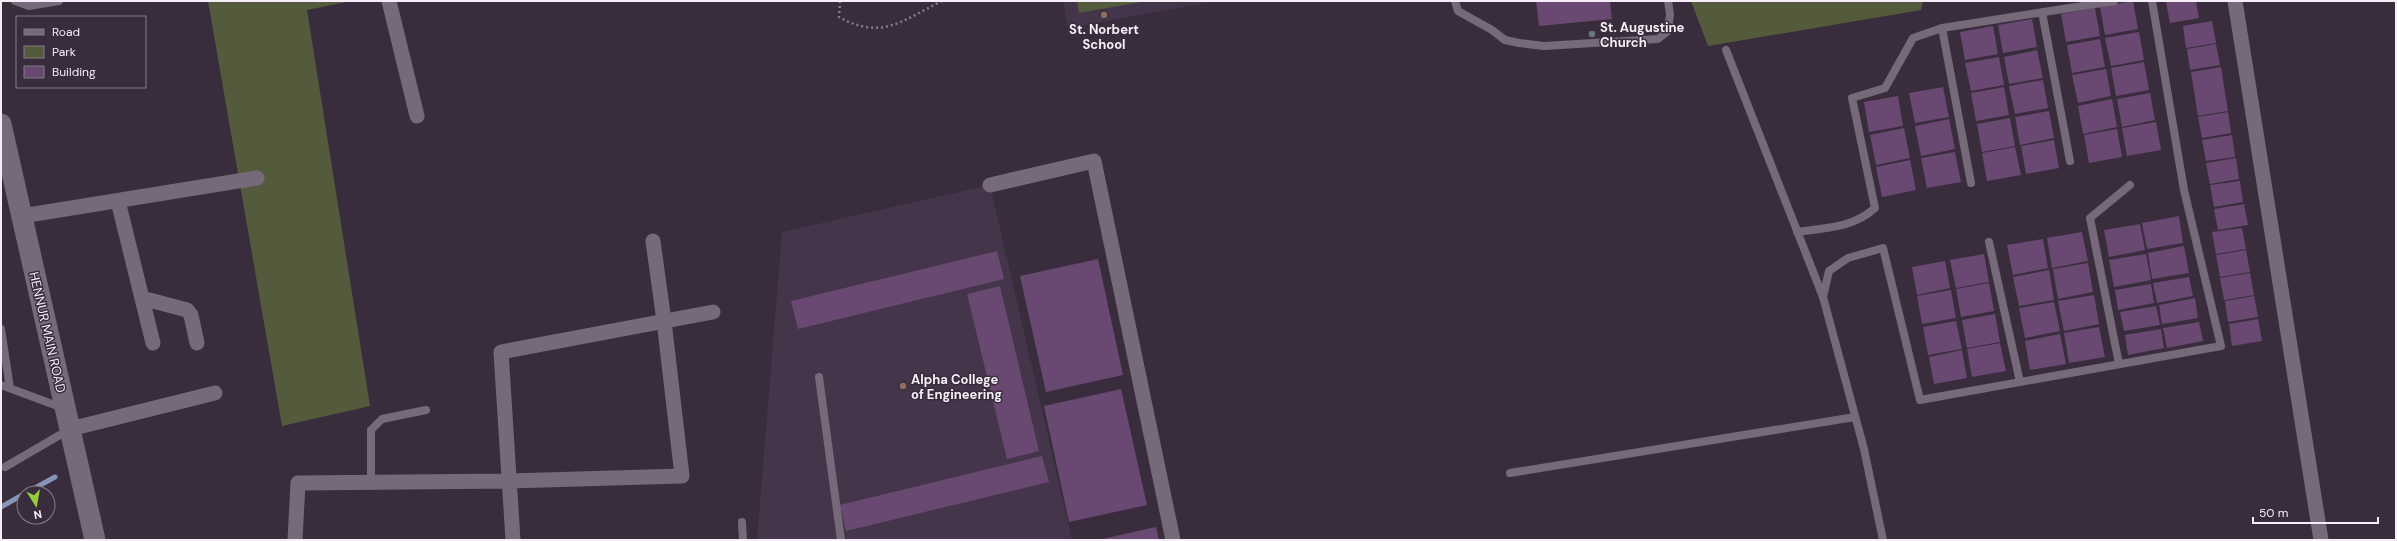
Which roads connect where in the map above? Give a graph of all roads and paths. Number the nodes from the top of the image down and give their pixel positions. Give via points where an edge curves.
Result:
1 (15, 1) edge
2 (59, 1) edge
3 (389, 1) edge
4 (840, 1) edge
5 (942, 1) edge
6 (1455, 1) edge
7 (1668, 1) edge
8 (2114, 1) edge
9 (2152, 1) edge
10 (2235, 1) edge
11 (2042, 12) junction
12 (1942, 28) junction
13 (1726, 50) dead end
14 (417, 116) dead end
15 (1, 124) edge
16 (2070, 161) dead end
17 (257, 178) dead end
18 (1972, 183) dead end
19 (990, 185) dead end
20 (2130, 185) dead end
21 (118, 201) junction
22 (22, 216) junction
23 (1797, 232) junction
24 (653, 241) dead end
25 (1989, 242) dead end
26 (142, 298) junction
27 (1823, 298) junction
28 (713, 312) dead end
29 (664, 321) junction
30 (1, 329) edge
31 (153, 342) dead end
32 (197, 343) dead end
33 (2119, 364) junction
34 (819, 377) dead end
35 (2020, 382) junction
36 (1, 385) edge
37 (10, 388) junction
38 (215, 393) dead end
39 (426, 410) dead end
40 (1855, 417) junction
41 (68, 419) junction
42 (5, 467) dead end
43 (1510, 473) dead end
44 (509, 481) junction
45 (371, 482) junction
46 (742, 522) dead end
47 (95, 540) edge
48 (295, 540) edge
49 (513, 540) edge
50 (743, 540) edge
51 (841, 540) edge
52 (1174, 540) edge
53 (1883, 540) edge
54 (2322, 540) edge

1 - 2 lane via 29,6
3 - 14 street
4 - 5 path via 839,17 857,27 878,29 891,26
6 - 7 lane via 1458,11 1505,40 1544,46 1658,39 1668,31
8 - 11 lane
9 - 33 lane via 2184,190 2221,346
10 - 54 street
11 - 12 lane
11 - 16 lane
12 - 18 lane
12 - 23 lane via 1913,38 1885,88 1852,98 1875,208 1864,218 1850,224
13 - 23 lane
15 - 22 main road, HENNUR MAIN ROAD
17 - 21 street
19 - 52 street via 1094,161
20 - 33 lane via 2090,218
21 - 22 street
21 - 26 street
22 - 41 main road, HENNUR MAIN ROAD
23 - 27 lane
24 - 29 street
25 - 35 lane
26 - 31 street
26 - 32 street via 187,310 191,314
27 - 35 lane via 1829,271 1848,258 1883,248 1920,400
27 - 40 lane
28 - 29 street
29 - 44 street via 501,352
29 - 44 street via 682,476
30 - 37 lane
33 - 35 lane
34 - 51 lane
36 - 37 lane
37 - 41 lane
38 - 41 street
39 - 45 lane via 382,419 371,430
40 - 43 lane
40 - 53 lane
41 - 42 lane
41 - 47 main road, HENNUR MAIN ROAD
44 - 45 street
44 - 49 street
45 - 48 street via 298,483
46 - 50 lane

